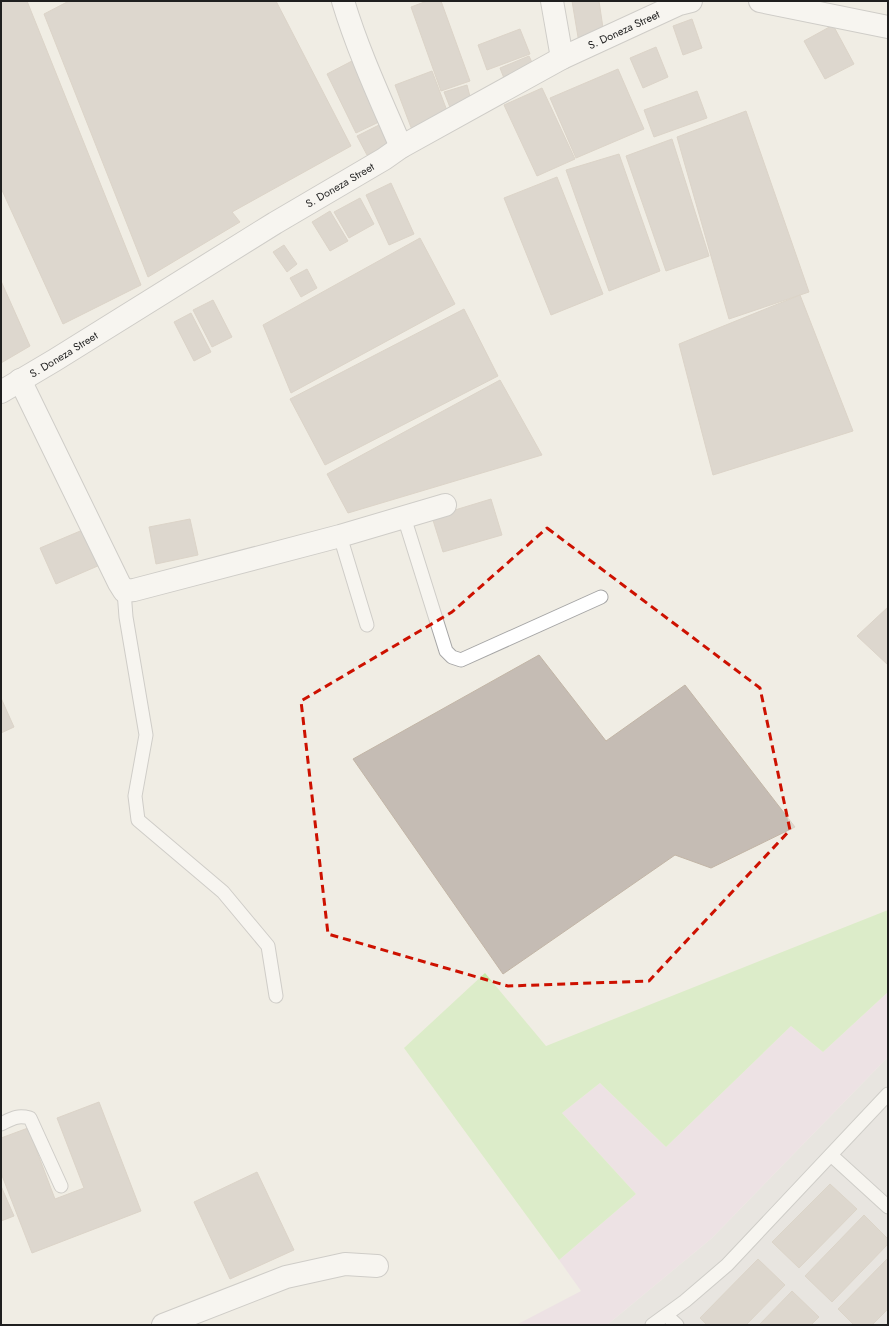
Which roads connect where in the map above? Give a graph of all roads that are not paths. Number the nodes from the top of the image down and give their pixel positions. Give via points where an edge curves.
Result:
1 (342, 1) edge
2 (552, 1) edge
3 (691, 1) edge
4 (760, 1) edge
5 (888, 27) edge
6 (562, 58) junction
7 (400, 147) junction
8 (20, 380) junction
9 (1, 392) edge
10 (445, 505) dead end
11 (404, 517) junction
12 (340, 536) junction
13 (124, 591) junction
14 (601, 597) dead end
15 (367, 625) dead end
16 (276, 996) dead end
17 (888, 1094) edge
18 (1, 1124) edge
19 (831, 1154) junction
20 (61, 1186) dead end
21 (888, 1207) edge
22 (376, 1266) dead end
23 (667, 1316) junction
24 (163, 1325) edge
25 (652, 1325) edge
26 (677, 1325) edge

1 - 7 street via 370,78
2 - 6 street
3 - 6 street, S. Doneza Street via 679,4
4 - 5 street
6 - 7 street, S. Doneza Street
7 - 8 street, S. Doneza Street
8 - 9 street, S. Doneza Street
8 - 13 street
10 - 11 street
11 - 12 street
11 - 14 lane via 446,652 452,657 461,660
12 - 13 street
12 - 15 lane
13 - 16 lane via 146,734 135,796 138,820 223,892 268,946
17 - 19 lane
18 - 20 lane via 21,1116 30,1118
19 - 21 lane
19 - 23 lane via 726,1265
22 - 24 street via 345,1264 286,1277
23 - 25 lane
23 - 26 lane

